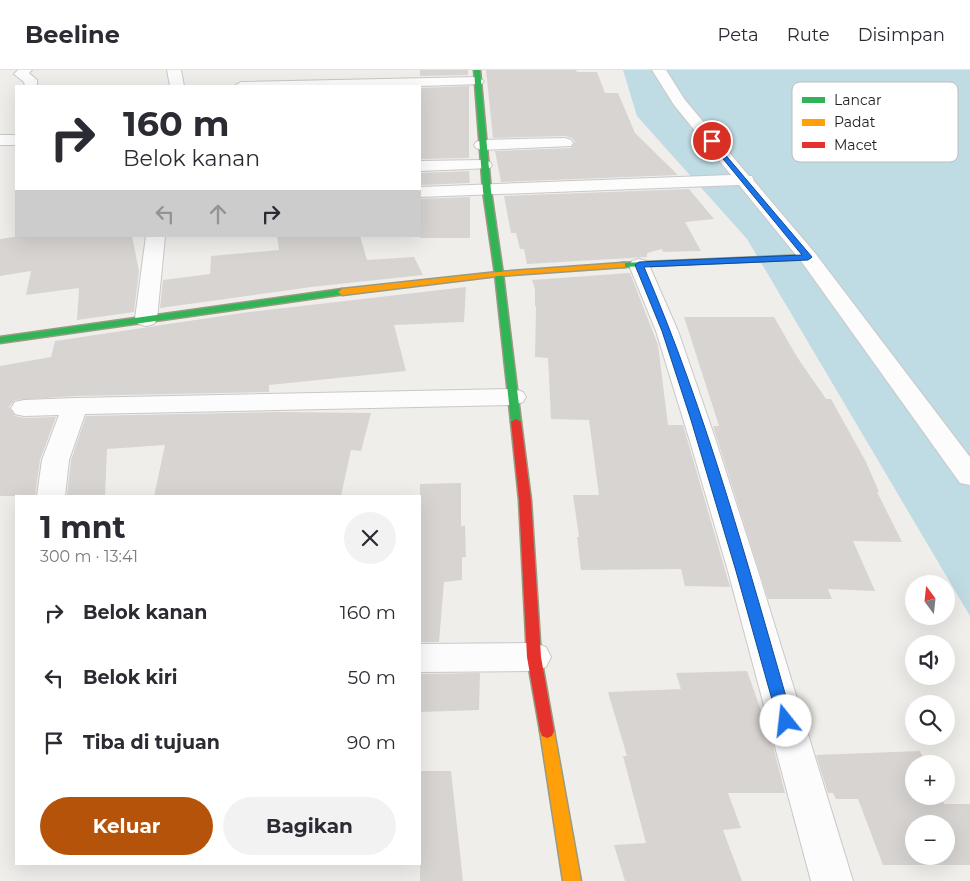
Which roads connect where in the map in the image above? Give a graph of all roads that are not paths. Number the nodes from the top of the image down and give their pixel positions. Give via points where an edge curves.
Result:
1 (25, 70) edge
2 (174, 70) edge
3 (660, 70) edge
4 (477, 76) edge
5 (240, 82) edge
6 (30, 85) dead end
7 (177, 85) edge
8 (0, 140) edge
9 (15, 140) edge
10 (565, 143) dead end
11 (482, 145) junction
12 (421, 166) edge
13 (484, 166) junction
14 (746, 180) junction
15 (486, 191) junction
16 (421, 192) edge
17 (156, 237) edge
18 (808, 257) junction
19 (639, 265) junction
20 (499, 274) junction
21 (146, 319) junction
22 (0, 340) edge
23 (514, 397) junction
24 (76, 406) junction
25 (24, 408) dead end
26 (970, 476) edge
27 (51, 495) edge
28 (534, 657) junction
29 (421, 658) edge
30 (572, 881) edge
31 (832, 881) edge

1 - 6 street via 21,74 30,80
2 - 7 street
3 - 14 street via 679,102
4 - 5 street
4 - 11 main road
8 - 9 street
10 - 11 street
11 - 13 main road
12 - 13 street
13 - 15 main road
14 - 15 street
14 - 18 street
15 - 16 street
15 - 20 main road
17 - 21 street
18 - 19 main road
18 - 26 street
19 - 20 main road
19 - 31 street via 667,331 702,438
20 - 21 main road
20 - 23 main road
21 - 22 main road
23 - 24 street
23 - 28 main road via 525,500
24 - 25 street
24 - 27 street via 60,440
28 - 29 street
28 - 30 main road

